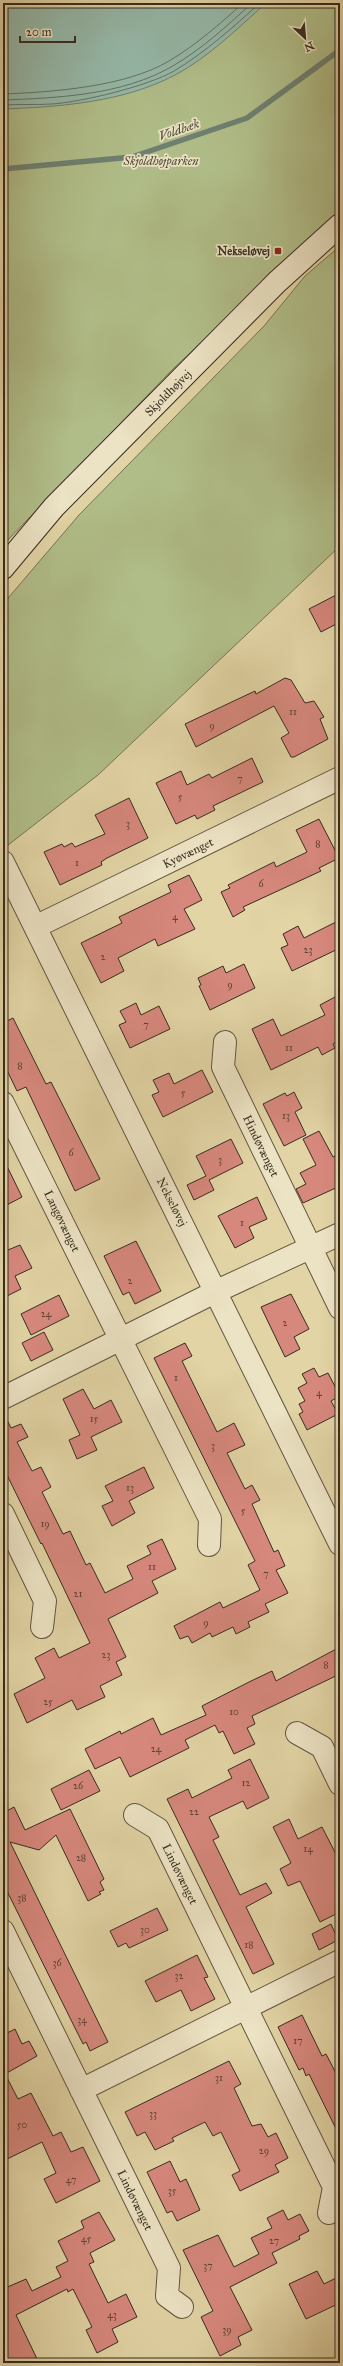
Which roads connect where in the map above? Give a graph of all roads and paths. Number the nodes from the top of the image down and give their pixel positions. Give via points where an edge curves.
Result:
1 (340, 225) edge
2 (3, 568) edge
3 (340, 778) edge
4 (3, 862) edge
5 (35, 927) junction
6 (225, 1042) dead end
7 (3, 1103) edge
8 (340, 1234) edge
9 (310, 1248) junction
10 (217, 1291) junction
11 (340, 1308) edge
12 (120, 1339) junction
13 (3, 1398) edge
14 (3, 1514) edge
15 (340, 1544) edge
16 (209, 1545) dead end
17 (42, 1627) dead end
18 (297, 1733) dead end
19 (340, 1784) edge
20 (136, 1816) dead end
21 (3, 1931) edge
22 (340, 1962) edge
23 (246, 2008) junction
24 (81, 2090) junction
25 (329, 2213) dead end
26 (182, 2307) dead end

1 - 2 street, Skjoldhøjvej via 277,282 54,507
3 - 5 street, Kyøvænget
4 - 5 street, Nekseløvej
5 - 10 street, Nekseløvej
6 - 9 street, Hindøvænget via 223,1067
7 - 12 street, Langøvænget
8 - 9 street
9 - 10 street
9 - 11 street, Hindøvænget
10 - 12 street
10 - 15 street, Nekseløvej
12 - 13 street
12 - 16 street, Langøvænget via 210,1519
14 - 17 street via 45,1601
18 - 19 street via 322,1747
20 - 23 street, Lindøvænget via 158,1829
21 - 24 street, Lindøvænget
22 - 23 street
23 - 24 street
23 - 25 street, Lindøvænget via 334,2187
24 - 26 street, Lindøvænget via 169,2268 167,2296

